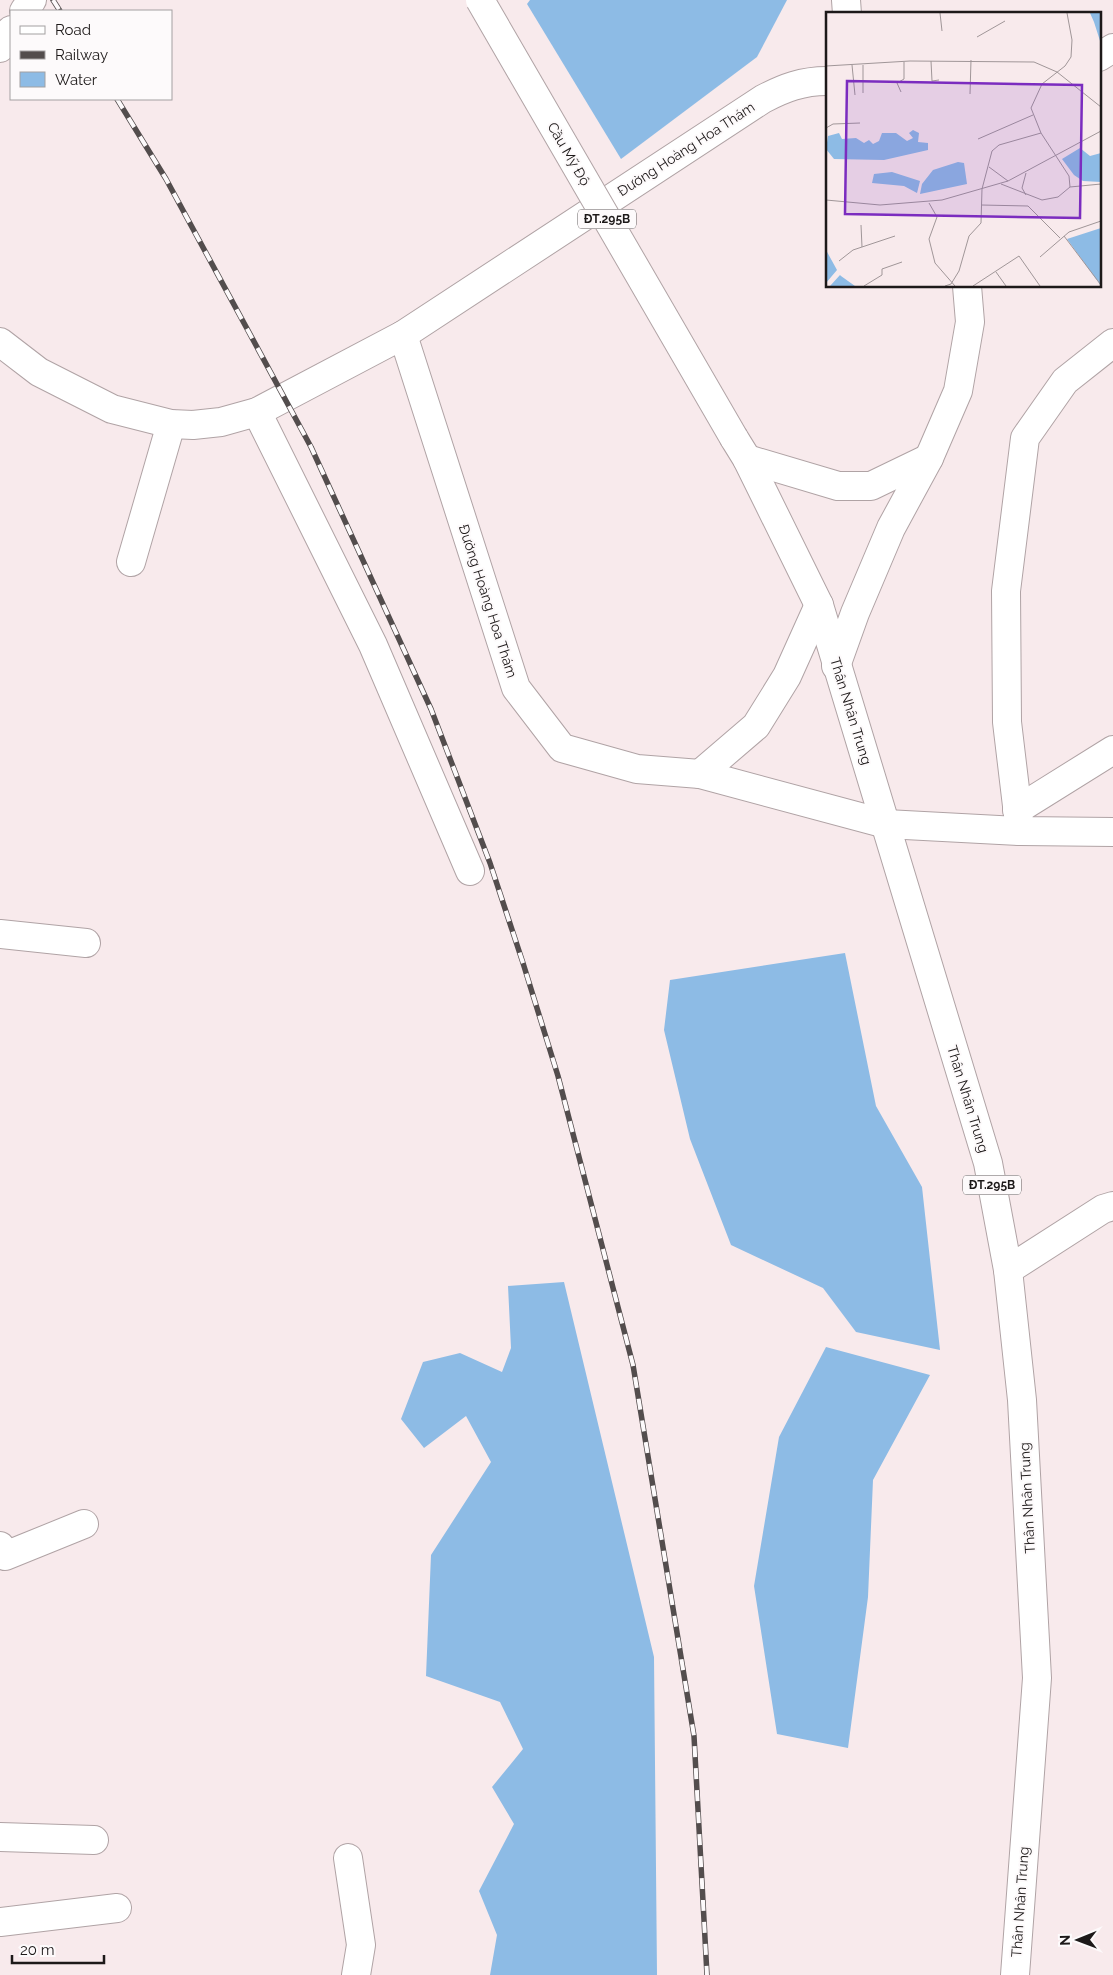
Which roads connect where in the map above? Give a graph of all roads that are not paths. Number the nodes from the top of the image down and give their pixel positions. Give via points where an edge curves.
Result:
1 (480, 0) edge
2 (10, 32) edge
3 (0, 48) edge
4 (1113, 48) edge
5 (1100, 56) edge
6 (826, 81) edge
7 (967, 288) edge
8 (403, 335) junction
9 (0, 342) edge
10 (1113, 343) edge
11 (257, 412) junction
12 (171, 424) junction
13 (740, 449) junction
14 (929, 458) junction
15 (131, 562) dead end
16 (819, 605) junction
17 (836, 666) junction
18 (1113, 750) edge
19 (700, 774) junction
20 (1019, 821) junction
21 (886, 824) junction
22 (1113, 832) edge
23 (470, 871) dead end
24 (0, 934) edge
25 (86, 943) dead end
26 (1113, 1206) edge
27 (1008, 1270) junction
28 (84, 1524) dead end
29 (0, 1546) edge
30 (0, 1837) edge
31 (94, 1840) dead end
32 (348, 1858) dead end
33 (117, 1908) dead end
34 (0, 1922) edge
35 (356, 1975) edge
36 (1015, 1975) edge

1 - 13 street, Cầu Mỹ Độ / ĐT.295B, bridge
2 - 3 street
4 - 5 street
6 - 8 street, Đường Hoàng Hoa Thám via 787,87 762,99
7 - 14 street via 970,322 958,391
8 - 11 street, Đường Hoàng Hoa Thám
8 - 19 street, Đường Hoàng Hoa Thám via 516,688 562,748 637,769
9 - 12 street, Đường Hoàng Hoa Thám via 39,372 112,409
10 - 20 street via 1065,380 1025,438 1006,591 1007,722
11 - 12 street, Đường Hoàng Hoa Thám via 222,422
11 - 23 street via 373,645
12 - 15 street
13 - 14 street via 838,486 871,486
13 - 16 street, Thân Nhân Trung / ĐT.295B
14 - 17 street via 891,528 854,613
16 - 17 street, Thân Nhân Trung / ĐT.295B
16 - 19 street via 787,676 756,726
17 - 21 street, Thân Nhân Trung / ĐT.295B
18 - 20 street
19 - 21 street, Đường Hoàng Hoa Thám
20 - 21 street, Đường Hoàng Hoa Thám
20 - 22 street, Đường Hoàng Hoa Thám
21 - 27 street, Thân Nhân Trung / ĐT.295B via 988,1163
24 - 25 street
26 - 27 street via 1103,1209
27 - 36 street, Thân Nhân Trung / ĐT.295B via 1022,1400 1037,1678
28 - 29 street via 5,1556
30 - 31 street
32 - 35 street via 361,1945
33 - 34 street

